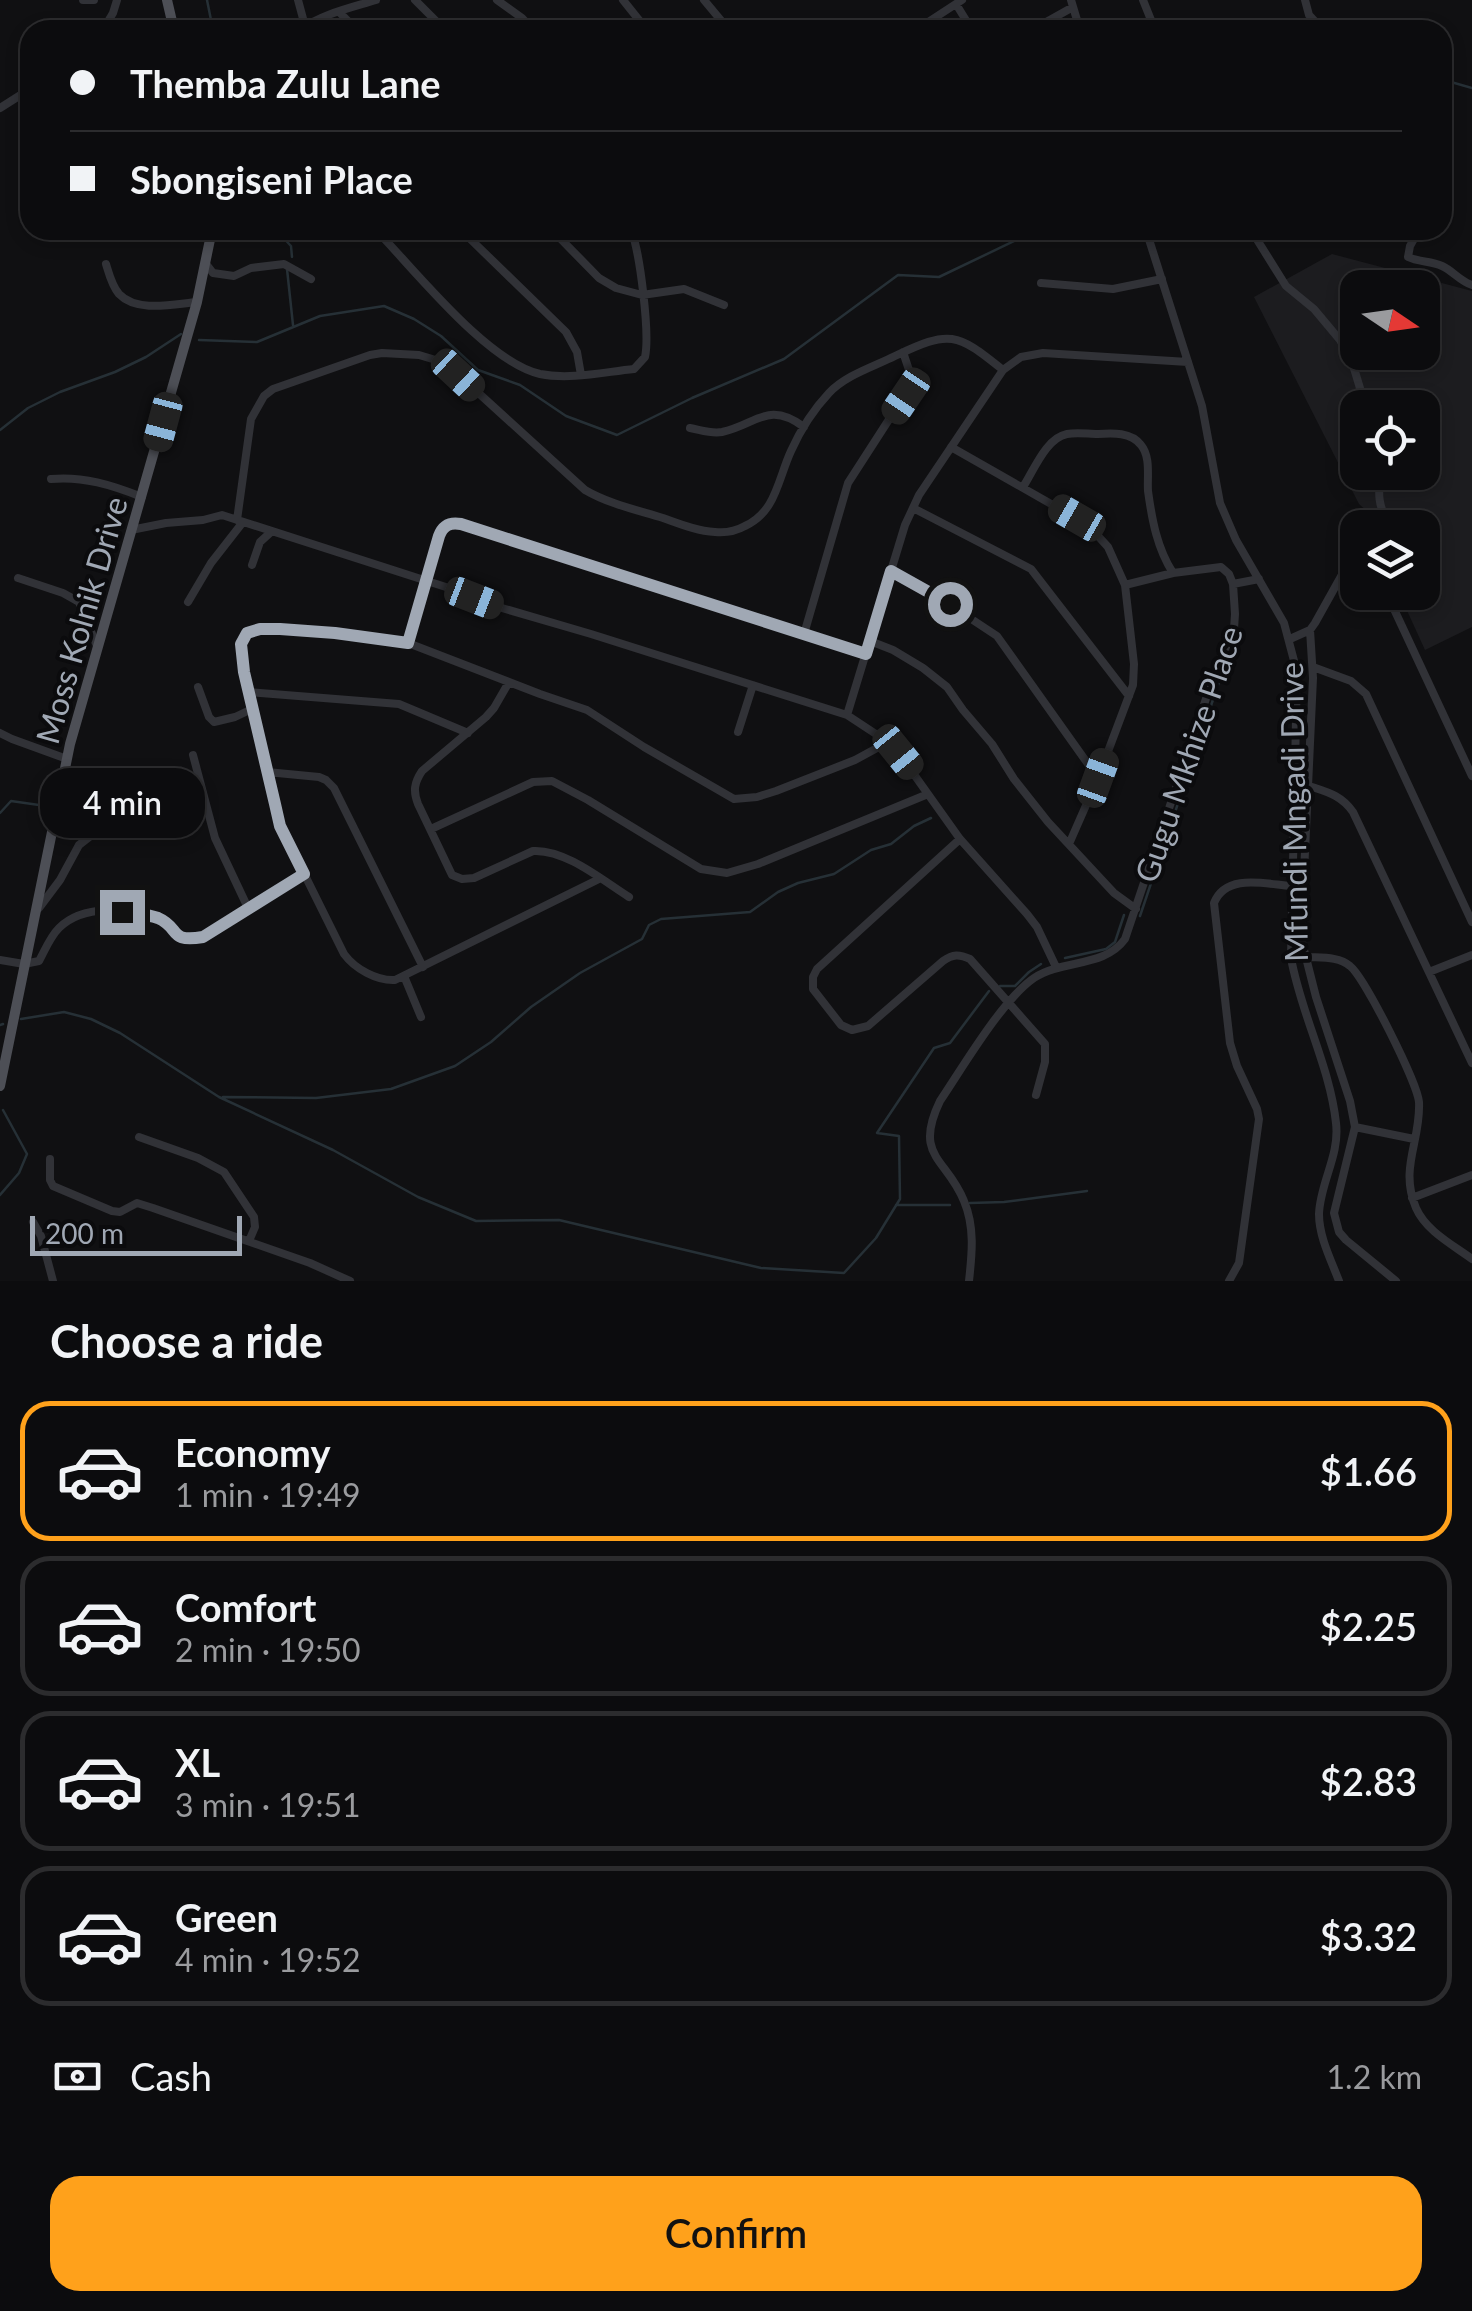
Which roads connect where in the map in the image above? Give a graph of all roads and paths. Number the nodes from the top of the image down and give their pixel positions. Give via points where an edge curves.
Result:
1 (84, 0) edge
2 (94, 0) edge
3 (376, 0) edge
4 (415, 0) edge
5 (497, 0) edge
6 (623, 0) edge
7 (704, 0) edge
8 (959, 2) edge
9 (1072, 4) edge
10 (338, 12) junction
11 (320, 20) edge
12 (346, 20) edge
13 (434, 20) edge
14 (524, 20) edge
15 (639, 20) edge
16 (721, 20) edge
17 (931, 20) edge
18 (1047, 20) edge
19 (210, 240) edge
20 (386, 240) edge
21 (471, 240) edge
22 (562, 240) edge
23 (634, 240) edge
24 (1149, 240) edge
25 (1257, 240) edge
26 (1413, 240) edge
27 (106, 264) dead end
28 (206, 264) junction
29 (311, 280) dead end
30 (1162, 280) junction
31 (1041, 283) dead end
32 (1472, 285) edge
33 (642, 295) junction
34 (197, 302) junction
35 (724, 305) dead end
36 (903, 352) junction
37 (1188, 362) junction
38 (1003, 370) junction
39 (581, 375) junction
40 (1361, 390) edge
41 (804, 427) junction
42 (690, 428) dead end
43 (951, 447) junction
44 (50, 479) dead end
45 (1024, 487) junction
46 (142, 498) junction
47 (913, 508) junction
48 (240, 521) junction
49 (131, 530) junction
50 (272, 532) junction
51 (252, 565) dead end
52 (891, 571) junction
53 (1173, 573) junction
54 (1340, 577) edge
55 (18, 578) dead end
56 (1259, 579) junction
57 (428, 582) junction
58 (1125, 584) junction
59 (1232, 584) junction
60 (188, 602) dead end
61 (1394, 610) edge
62 (1310, 630) junction
63 (804, 634) junction
64 (1290, 639) junction
65 (870, 641) junction
66 (408, 643) junction
67 (97, 646) junction
68 (866, 654) junction
69 (1312, 667) junction
70 (509, 682) junction
71 (754, 685) junction
72 (198, 687) dead end
73 (248, 692) junction
74 (1129, 696) junction
75 (252, 710) junction
76 (847, 715) junction
77 (0, 732) edge
78 (738, 732) dead end
79 (468, 733) junction
80 (888, 742) junction
81 (193, 756) dead end
82 (66, 759) junction
83 (267, 772) junction
84 (1472, 776) edge
85 (1098, 778) junction
86 (1309, 786) junction
87 (928, 794) junction
88 (136, 811) dead end
89 (431, 828) junction
90 (960, 839) junction
91 (1069, 844) junction
92 (304, 874) junction
93 (599, 879) junction
94 (1292, 886) junction
95 (629, 897) dead end
96 (248, 908) junction
97 (1136, 908) junction
98 (32, 921) junction
99 (1472, 922) edge
100 (1472, 955) edge
101 (1306, 956) junction
102 (0, 960) edge
103 (24, 964) junction
104 (423, 967) junction
105 (1056, 967) junction
106 (1429, 972) junction
107 (404, 976) junction
108 (1008, 1003) junction
109 (421, 1017) dead end
110 (1472, 1064) edge
111 (0, 1086) edge
112 (1036, 1096) dead end
113 (1355, 1127) junction
114 (139, 1137) dead end
115 (1414, 1139) junction
116 (50, 1160) dead end
117 (1472, 1175) edge
118 (1412, 1198) junction
119 (33, 1222) dead end
120 (249, 1242) junction
121 (1472, 1259) edge
122 (338, 1278) edge
123 (53, 1281) edge
124 (350, 1281) edge
125 (970, 1281) edge
126 (1229, 1281) edge
127 (1339, 1281) edge
128 (1396, 1281) edge

1 - 2 street
3 - 10 street
4 - 13 street
5 - 14 street
6 - 15 street
7 - 16 street
8 - 17 street
9 - 18 street
10 - 11 street
10 - 12 street
19 - 28 main road, Moss Kolnik Drive
20 - 39 street via 498,352 543,375
21 - 39 street via 566,332
22 - 33 street via 599,278
23 - 33 street
24 - 30 street, Mfundi Mngadi Drive
25 - 40 street via 1286,286 1340,340
26 - 32 street via 1410,258
27 - 34 street via 128,300 149,306
28 - 29 street via 213,273 234,276 284,264
28 - 34 main road, Moss Kolnik Drive
30 - 31 street via 1113,289
30 - 37 street, Mfundi Mngadi Drive
33 - 35 street via 684,288
33 - 39 street via 647,350 640,364
34 - 46 main road, Moss Kolnik Drive
36 - 38 street via 949,337
36 - 41 street via 843,381
36 - 63 street via 908,390 848,483
37 - 38 street via 1042,353
37 - 56 street, Mfundi Mngadi Drive via 1220,503
38 - 43 street
41 - 42 street via 772,414 718,433
41 - 48 street via 764,513 744,527 711,532 595,496 451,368 419,355 382,353 264,396 251,419
43 - 45 street
43 - 47 street
44 - 46 street via 100,482
45 - 53 street via 1059,436 1132,438 1145,452 1158,542
45 - 58 street via 1097,533
46 - 49 main road, Moss Kolnik Drive
47 - 52 street
47 - 74 street via 1036,574
48 - 49 street via 217,516
48 - 50 street
48 - 60 street
49 - 67 main road, Moss Kolnik Drive
50 - 51 street via 260,542
50 - 57 street
52 - 65 street
52 - 85 street via 998,636
53 - 58 street
53 - 59 street, Gugu Mkhize Place via 1221,567
54 - 62 street
55 - 67 street via 79,602
56 - 59 street
56 - 64 street, Mfundi Mngadi Drive
57 - 63 street via 442,530 456,523
57 - 66 street
57 - 71 street
58 - 74 street via 1135,676
59 - 97 street, Gugu Mkhize Place via 1234,630
61 - 84 street
62 - 64 street
62 - 69 street
63 - 68 street
64 - 94 street, Mfundi Mngadi Drive via 1298,699
65 - 68 street
65 - 91 street via 947,687
66 - 70 street
66 - 73 street via 260,629 241,644
67 - 82 main road, Moss Kolnik Drive
68 - 76 street
69 - 86 street
69 - 99 street via 1366,694
70 - 79 street
70 - 80 street via 596,714 734,800 776,790
71 - 76 street
71 - 78 street
72 - 75 street via 214,722
73 - 75 street
73 - 79 street via 399,704
74 - 85 street
75 - 83 street
76 - 80 street
77 - 82 street
79 - 89 street via 415,784
80 - 87 street
81 - 96 street via 215,838
82 - 98 main road, Moss Kolnik Drive
83 - 92 street via 280,826
83 - 104 street via 319,778 334,788
85 - 91 street
86 - 101 street via 1301,924
86 - 106 street via 1345,800 1353,812
87 - 89 street via 728,874 701,869 552,780 533,782
87 - 90 street
88 - 98 street via 79,845
89 - 93 street via 452,875 462,880 542,850
90 - 105 street via 1027,914
90 - 108 street via 818,968 813,989 852,1030 868,1026 953,955 970,959
91 - 97 street
92 - 96 street
92 - 107 street via 350,961 386,981
93 - 95 street
93 - 104 street
94 - 126 street via 1243,882 1226,886 1214,902 1230,1042 1259,1119 1239,1264
94 - 127 street, Mfundi Mngadi Drive via 1293,970 1336,1117 1319,1218
96 - 103 street via 203,937 184,939 154,917 86,913 59,928 39,961
97 - 105 street, Gugu Mkhize Place via 1119,948
98 - 103 main road, Moss Kolnik Drive
100 - 106 street
101 - 113 street
101 - 115 street via 1346,962 1358,976 1412,1076 1419,1103
102 - 103 street
103 - 111 main road, Moss Kolnik Drive
104 - 107 street
105 - 108 street
106 - 110 street
107 - 109 street
108 - 112 street via 1045,1044
108 - 125 street via 932,1116 930,1149 967,1209
113 - 115 street
113 - 128 street via 1335,1201 1336,1223 1346,1240
114 - 120 street via 224,1172 254,1217
115 - 118 street
116 - 120 street via 53,1186 106,1210 137,1204
117 - 118 street
118 - 121 street via 1430,1228
119 - 123 street
120 - 122 street
122 - 124 street

